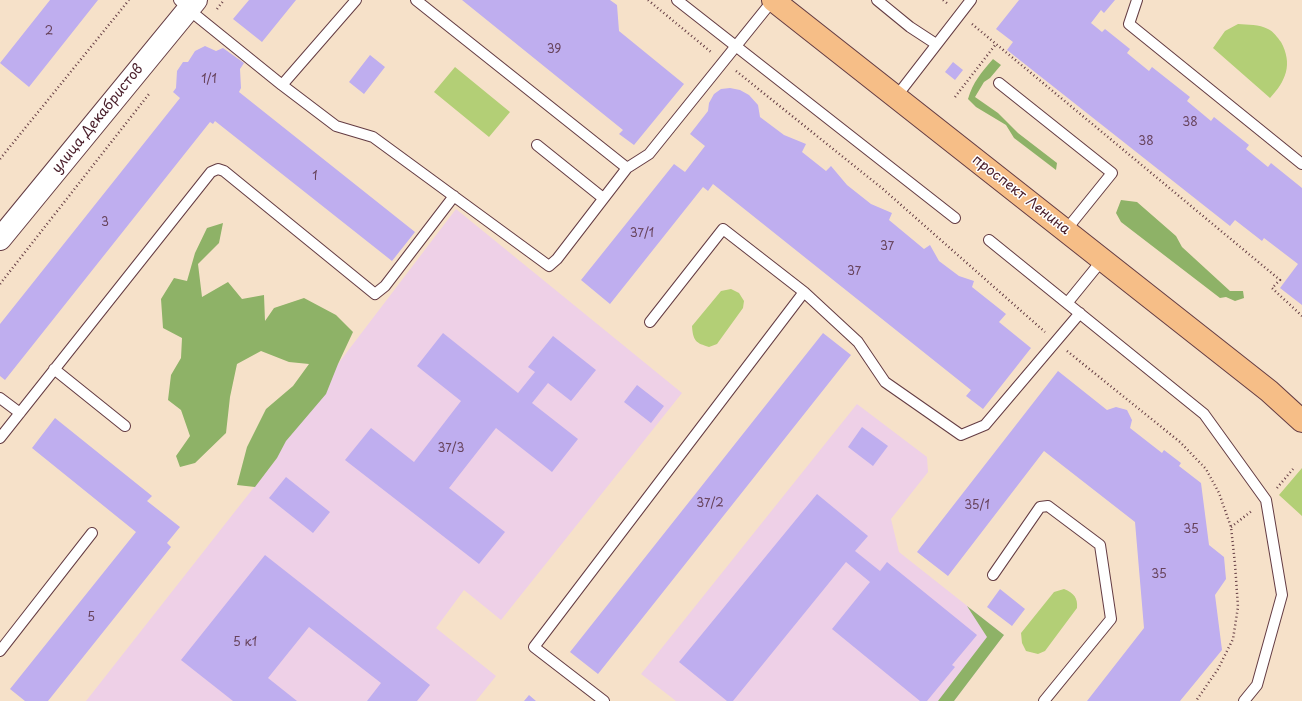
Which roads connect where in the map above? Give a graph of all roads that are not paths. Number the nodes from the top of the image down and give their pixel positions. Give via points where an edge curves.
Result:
1 (356, 0) edge
2 (416, 0) edge
3 (677, 0) edge
4 (773, 0) edge
5 (877, 0) edge
6 (971, 0) edge
7 (1136, 0) edge
8 (188, 3) edge
9 (936, 44) junction
10 (736, 46) junction
11 (999, 83) dead end
12 (282, 85) junction
13 (896, 97) junction
14 (537, 145) dead end
15 (1302, 164) edge
16 (627, 168) junction
17 (454, 196) junction
18 (603, 198) junction
19 (955, 218) dead end
20 (1066, 230) junction
21 (0, 239) edge
22 (989, 240) dead end
23 (1103, 259) junction
24 (804, 292) junction
25 (1068, 302) junction
26 (1080, 313) junction
27 (650, 322) dead end
28 (54, 370) junction
29 (1269, 391) junction
30 (0, 398) edge
31 (20, 412) junction
32 (1302, 412) edge
33 (1302, 421) edge
34 (125, 426) dead end
35 (0, 438) edge
36 (92, 533) dead end
37 (993, 575) dead end
38 (0, 651) edge
39 (604, 701) edge
40 (1044, 701) edge
41 (1244, 701) edge

1 - 12 lane
2 - 16 lane
3 - 10 lane
4 - 10 lane
4 - 13 main road, проспект Ленина
5 - 9 lane
6 - 9 lane
7 - 15 lane via 1129,24
8 - 12 lane via 205,23
8 - 21 street, улица Декабристов
9 - 13 lane
10 - 16 lane via 649,154
10 - 19 lane
11 - 20 lane via 1112,173
12 - 17 lane via 336,126 373,137
13 - 20 main road, проспект Ленина
14 - 18 lane
16 - 18 lane
17 - 18 lane via 549,266 558,259
17 - 28 lane via 385,286 375,294 224,171 218,169 211,172
20 - 23 main road, проспект Ленина
22 - 25 lane
23 - 25 lane
23 - 29 main road, проспект Ленина
24 - 26 lane via 858,342 885,382 961,434 985,425
24 - 27 lane via 723,229
24 - 39 lane via 534,647
25 - 26 lane
26 - 41 lane via 1204,414 1266,500 1282,595 1257,685
28 - 31 lane
28 - 34 lane
29 - 32 main road, проспект Ленина
29 - 33 main road, проспект Ленина
30 - 31 lane
31 - 35 lane
36 - 38 lane
37 - 40 lane via 1040,507 1048,506 1100,545 1111,619

